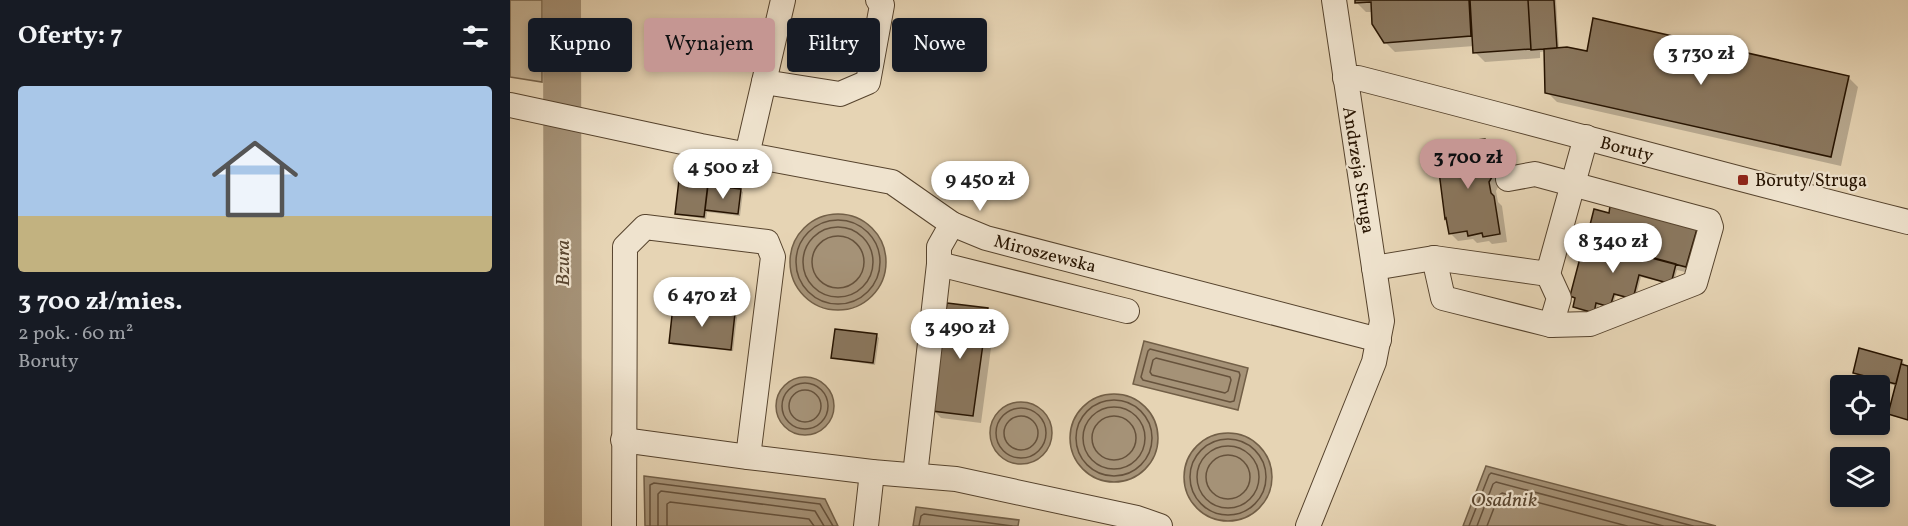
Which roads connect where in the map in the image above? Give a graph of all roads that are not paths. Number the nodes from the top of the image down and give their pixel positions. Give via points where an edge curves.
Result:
1 (783, 0) edge
2 (878, 0) edge
3 (1334, 0) edge
4 (1345, 78) junction
5 (765, 82) junction
6 (510, 105) edge
7 (1586, 137) junction
8 (747, 155) junction
9 (1508, 179) dead end
10 (1574, 184) junction
11 (1908, 222) edge
12 (952, 224) junction
13 (1434, 258) junction
14 (939, 264) junction
15 (1374, 268) junction
16 (1548, 274) junction
17 (1127, 310) dead end
18 (1551, 325) junction
19 (1379, 340) junction
20 (623, 440) junction
21 (748, 457) junction
22 (872, 472) junction
23 (915, 475) junction
24 (624, 526) edge
25 (866, 526) edge
26 (1157, 526) edge
27 (1308, 526) edge

1 - 5 street
2 - 5 street via 882,5 867,82 840,94
3 - 4 street, Andrzeja Struga
4 - 7 street, Boruty via 1359,78
4 - 15 street, Andrzeja Struga
5 - 8 street
6 - 8 street, Miroszewska
7 - 10 street
7 - 11 street, Boruty
8 - 12 street, Miroszewska via 892,182
9 - 10 street via 1535,174
10 - 16 street
10 - 18 street via 1708,221 1711,227 1695,283 1590,324
12 - 14 street via 939,247
12 - 19 street, Miroszewska via 986,238
13 - 15 street
13 - 16 street
13 - 18 street via 1443,298
14 - 17 street
14 - 23 street
15 - 19 street, Andrzeja Struga via 1382,321
16 - 18 street via 1559,298
19 - 27 street, Andrzeja Struga via 1374,362
20 - 21 street
20 - 21 street via 625,247 645,227 767,242 773,256
20 - 24 street
21 - 22 street
22 - 23 street
22 - 25 street
23 - 26 street via 956,479 1137,518

